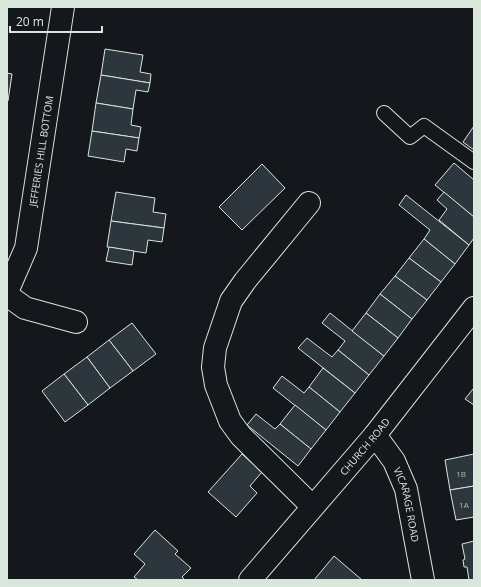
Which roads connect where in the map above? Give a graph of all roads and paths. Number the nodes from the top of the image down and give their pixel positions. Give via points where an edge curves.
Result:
1 (63, 7) edge
2 (384, 113) dead end
3 (474, 162) edge
4 (309, 203) dead end
5 (7, 294) edge
6 (474, 308) edge
7 (76, 322) dead end
8 (375, 435) junction
9 (312, 506) junction
10 (250, 580) edge
11 (423, 580) edge

1 - 5 street, JEFFERIES HILL BOTTOM via 26,248
2 - 3 lane via 410,137 424,126
4 - 9 street via 231,301 215,348 213,367 218,391 230,421 241,436
5 - 7 street, JEFFERIES HILL BOTTOM via 25,308
6 - 8 street, CHURCH ROAD
8 - 9 street, CHURCH ROAD
8 - 11 street, VICARAGE ROAD via 394,461 406,489
9 - 10 street, CHURCH ROAD

